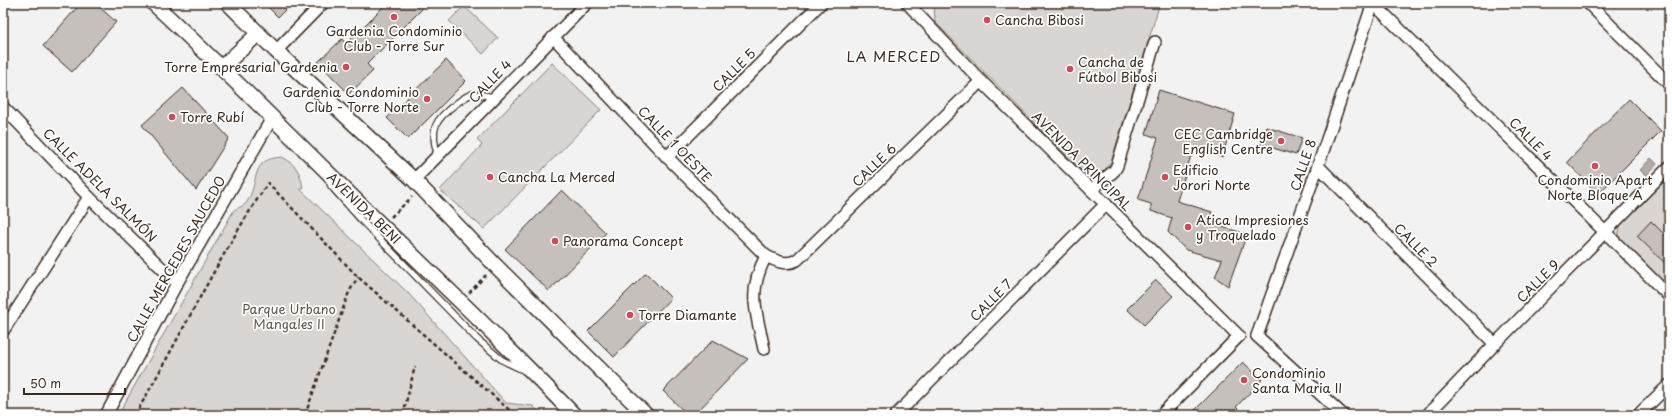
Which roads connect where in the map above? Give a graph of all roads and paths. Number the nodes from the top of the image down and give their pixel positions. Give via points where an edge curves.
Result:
1 (152, 3) edge
2 (228, 3) edge
3 (323, 3) edge
4 (587, 3) edge
5 (821, 3) edge
6 (907, 3) edge
7 (1373, 3) edge
8 (1588, 3) edge
9 (258, 34) junction
10 (553, 37) junction
11 (1155, 42) dead end
12 (276, 51) junction
13 (222, 67) junction
14 (982, 81) junction
15 (1669, 84) edge
16 (495, 96) junction
17 (3, 107) edge
18 (272, 118) junction
19 (438, 156) junction
20 (667, 157) junction
21 (1318, 166) junction
22 (1669, 167) edge
23 (414, 180) junction
24 (1091, 190) junction
25 (414, 195) dead end
26 (89, 197) junction
27 (1106, 204) junction
28 (389, 219) dead end
29 (1606, 232) junction
30 (766, 256) junction
31 (783, 263) joint
32 (486, 274) dead end
33 (358, 277) junction
34 (177, 283) junction
35 (467, 295) dead end
36 (1669, 296) edge
37 (3, 331) edge
38 (1239, 336) junction
39 (1257, 336) junction
40 (1495, 344) junction
41 (764, 349) dead end
42 (415, 366) dead end
43 (1669, 385) edge
44 (106, 415) edge
45 (135, 415) edge
46 (305, 415) edge
47 (403, 415) edge
48 (515, 415) edge
49 (574, 415) edge
50 (646, 415) edge
51 (896, 415) edge
52 (1161, 415) edge
53 (1343, 415) edge
54 (1427, 415) edge
55 (1638, 415) edge

1 - 13 street, AVENIDA BENI
2 - 9 street
3 - 12 street
4 - 10 street, CALLE 4
5 - 20 street, CALLE 5
6 - 14 street, AVENIDA PRINCIPAL
7 - 21 street, CALLE 8
7 - 29 street, CALLE 4
8 - 15 street
9 - 12 street
9 - 13 street
10 - 16 street, CALLE 4
10 - 20 street, CALLE 1 OESTE
11 - 24 street via 1117,166
12 - 23 street
13 - 18 street, AVENIDA BENI
14 - 24 street, AVENIDA PRINCIPAL
14 - 31 street, CALLE 6 via 797,260
16 - 19 street, CALLE 4
16 - 19 lane via 472,94 447,110 434,129 433,141
17 - 26 street, CALLE ADELA SALMÓN
18 - 34 street, CALLE MERCEDES SAUCEDO
18 - 49 street, AVENIDA BENI
19 - 23 street, CALLE 4
20 - 30 street, CALLE 1 OESTE
21 - 39 street, CALLE 8
21 - 40 street, CALLE 2
22 - 29 street, CALLE 9
23 - 50 street via 495,265
24 - 27 street, AVENIDA PRINCIPAL
25 - 28 path
26 - 34 street, CALLE ADELA SALMÓN
26 - 37 street
27 - 38 street, AVENIDA PRINCIPAL
27 - 51 street, CALLE 7
29 - 36 street, CALLE 4
29 - 40 street, CALLE 9
30 - 31 street, CALLE 1 OESTE
30 - 41 street via 759,268 754,291
32 - 35 path
33 - 45 path via 268,183 230,241
33 - 46 path via 349,292
33 - 48 path
34 - 44 street, CALLE MERCEDES SAUCEDO
38 - 39 street
38 - 52 street
39 - 53 street
40 - 54 street, CALLE 9
42 - 47 path
43 - 55 street

